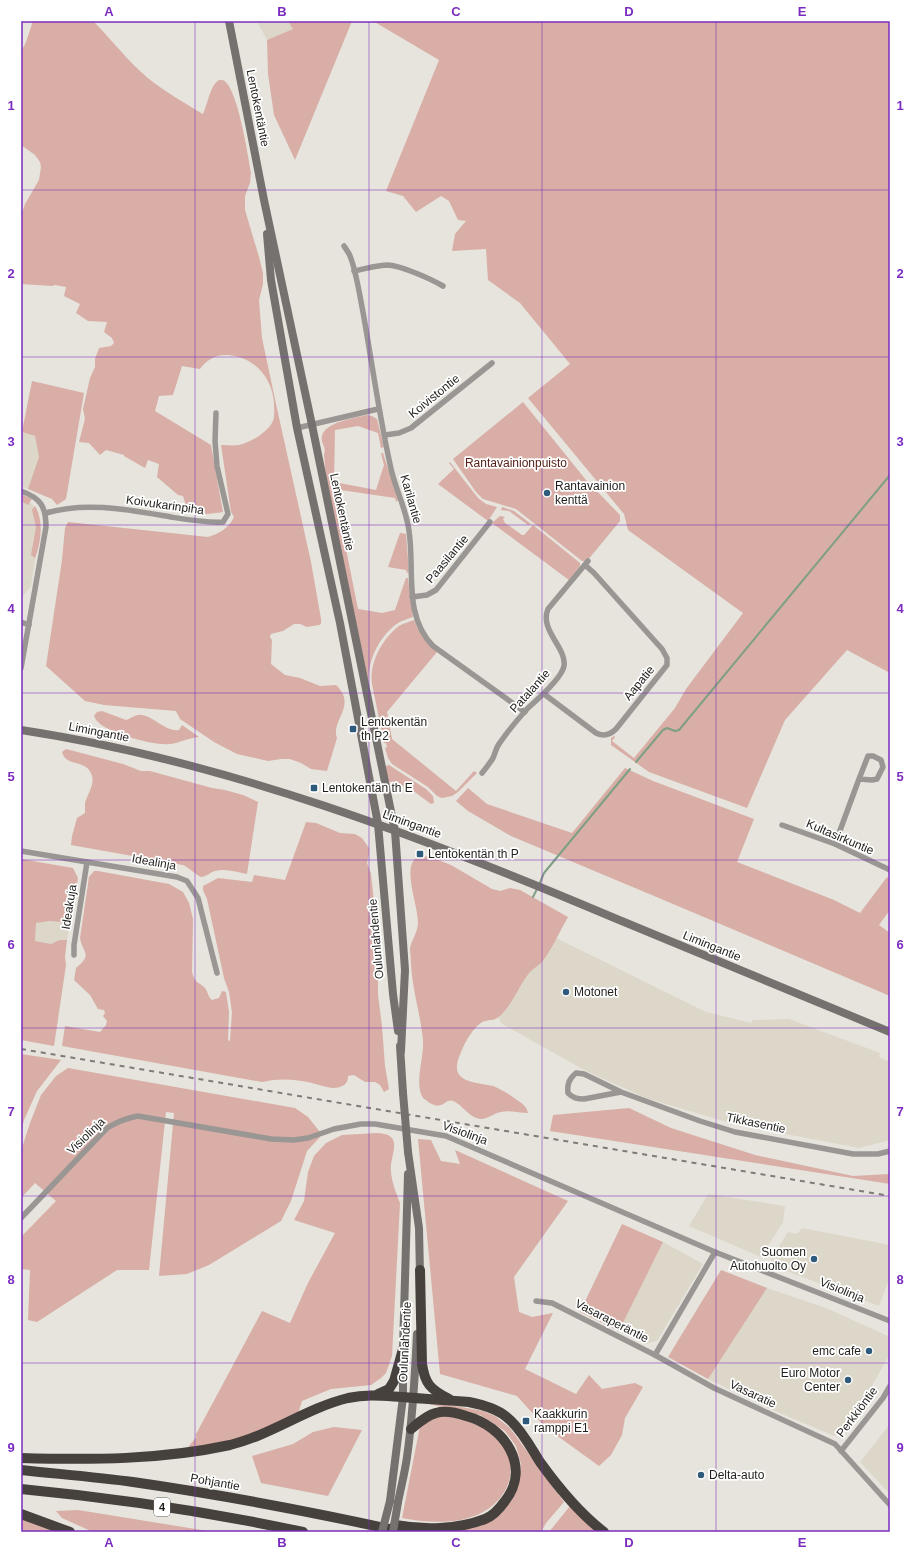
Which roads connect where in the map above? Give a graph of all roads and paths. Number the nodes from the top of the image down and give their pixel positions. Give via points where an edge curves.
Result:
1 (229, 21) edge
2 (264, 200) junction
3 (344, 246) dead end
4 (354, 271) junction
5 (443, 286) dead end
6 (492, 363) dead end
7 (378, 410) junction
8 (216, 413) dead end
9 (312, 425) junction
10 (297, 428) junction
11 (385, 435) junction
12 (21, 491) edge
13 (46, 513) junction
14 (490, 522) dead end
15 (586, 563) joint
16 (412, 597) junction
17 (21, 622) edge
18 (29, 625) junction
19 (21, 668) edge
20 (544, 694) junction
21 (525, 712) junction
22 (21, 730) edge
23 (482, 773) dead end
24 (859, 779) junction
25 (378, 824) junction
26 (782, 825) dead end
27 (395, 830) junction
28 (835, 844) junction
29 (21, 851) edge
30 (87, 862) junction
31 (890, 870) edge
32 (74, 955) dead end
33 (217, 973) dead end
34 (890, 1032) edge
35 (401, 1051) junction
36 (621, 1092) junction
37 (890, 1151) edge
38 (408, 1152) junction
39 (21, 1218) edge
40 (715, 1252) junction
41 (420, 1270) junction
42 (536, 1301) dead end
43 (890, 1321) edge
44 (402, 1349) junction
45 (656, 1355) junction
46 (890, 1386) edge
47 (376, 1394) junction
48 (403, 1397) junction
49 (414, 1397) junction
50 (453, 1400) junction
51 (411, 1429) junction
52 (841, 1451) junction
53 (21, 1458) edge
54 (21, 1470) edge
55 (21, 1489) edge
56 (890, 1505) edge
57 (21, 1514) edge
58 (342, 1519) junction
59 (70, 1532) edge
60 (302, 1532) edge
61 (382, 1532) edge
62 (393, 1532) edge
63 (402, 1532) edge
64 (604, 1532) edge

1 - 2 main road, Lentokentäntie
2 - 9 main road, Lentokentäntie
2 - 10 main road, Lentokentäntie via 271,280
3 - 4 street, Karilantie
4 - 5 street via 393,266 430,278
4 - 7 street, Karilantie via 372,361
6 - 11 street, Koivistontie via 411,428
7 - 9 street
7 - 11 street, Karilantie
8 - 13 street, Koivukarinpiha via 217,466 228,514 223,522 209,523 91,507 65,508
9 - 10 street
9 - 27 main road, Lentokentäntie
10 - 25 main road, Lentokentäntie via 340,623
11 - 16 street, Karilantie via 390,465 408,526
12 - 13 street via 37,500
13 - 18 street via 46,527
14 - 16 street, Paasilantie via 436,590 427,595
15 - 20 street, Patalantie via 546,613 545,621 563,658 564,666
15 - 20 street, Aapatie via 662,649 667,658 667,665 616,729 606,735 596,733
16 - 21 street, Karilantie via 414,613 429,641
17 - 18 street
18 - 19 street
20 - 21 street, Patalantie
21 - 23 street, Patalantie via 501,741
22 - 25 main road, Limingantie via 139,752 256,785
24 - 24 street via 868,756 881,760 883,767 877,778
24 - 28 street
25 - 27 main road, Limingantie
25 - 35 main road, Oulunlahdentie via 393,994
26 - 28 street, Kultasirkuntie
27 - 34 main road, Limingantie via 548,890
27 - 35 main road, Oulunlahdentie via 404,970
28 - 31 street, Kultasirkuntie
29 - 30 street, Idealinja
30 - 32 street, Ideakuja
30 - 33 street, Idealinja via 177,877 187,881 198,898
35 - 38 main road, Oulunlahdentie, bridge
36 - 36 street, Tikkasentie via 584,1074 576,1073 567,1085 568,1093 577,1099
36 - 37 street, Tikkasentie via 735,1132 852,1154 878,1154
38 - 41 main road, Oulunlahdentie via 419,1228
38 - 44 main road, Oulunlahdentie
39 - 40 street, Visiolinja via 107,1128 129,1117 138,1116 271,1139 294,1140 361,1124 375,1124 446,1136
40 - 43 street, Visiolinja
40 - 45 street, Vasaraperäntie
41 - 49 main road, Oulunlahdentie
41 - 50 highway via 424,1377 435,1392
42 - 45 street, Vasaraperäntie via 552,1303
44 - 47 highway via 394,1381 389,1389
44 - 48 main road, Oulunlahdentie
45 - 52 street, Vasaratie via 714,1388 835,1444
46 - 52 street, Perkkiöntie
47 - 48 highway
47 - 53 highway via 325,1405 261,1435 201,1451 94,1460
48 - 49 highway
48 - 61 main road, Oulunlahdentie, bridge via 390,1500
49 - 50 highway
49 - 51 main road, Oulunlahdentie
50 - 64 highway via 497,1410 510,1419 562,1490 591,1522
51 - 58 highway via 424,1418 436,1413 452,1412 472,1417 493,1429 509,1446 514,1461 516,1474 510,1495 494,1514 485,1519 459,1525 418,1528
51 - 62 main road, Oulunlahdentie, bridge
52 - 56 street, Vasaratie
54 - 58 highway, Pohjantie / 4 via 131,1482
55 - 60 highway, 4 via 140,1503
57 - 59 highway
58 - 63 highway, Pohjantie / 4

